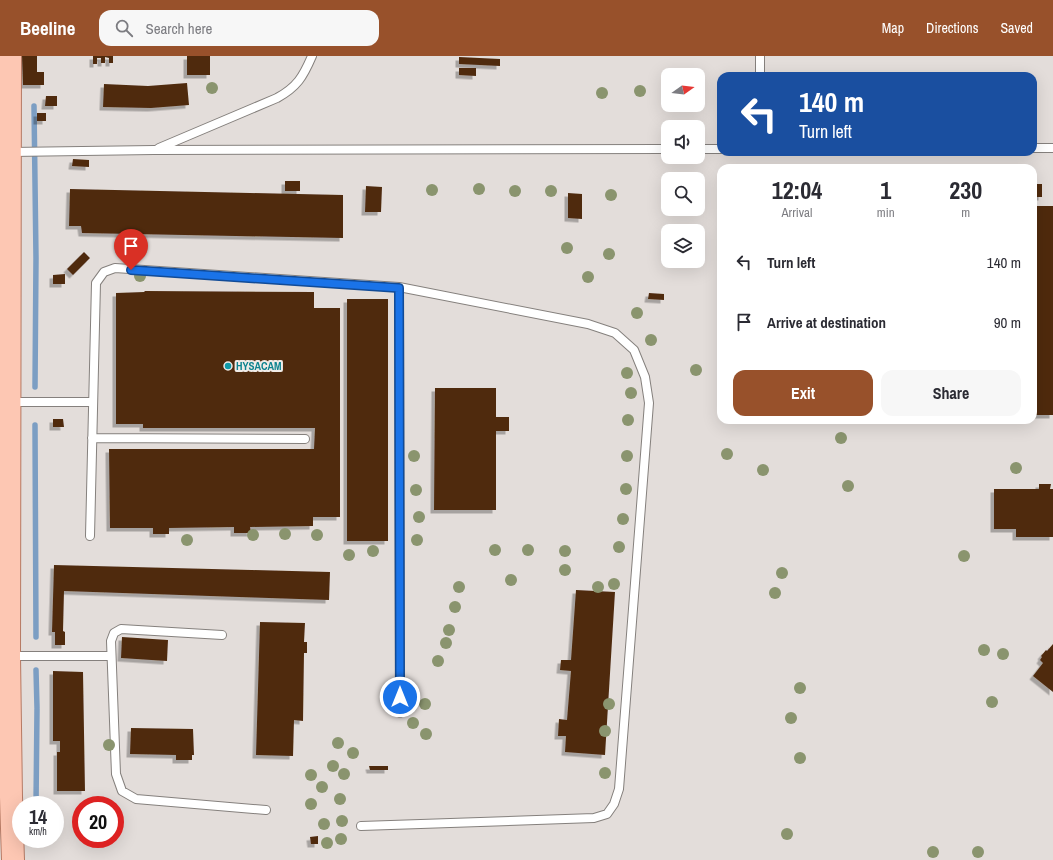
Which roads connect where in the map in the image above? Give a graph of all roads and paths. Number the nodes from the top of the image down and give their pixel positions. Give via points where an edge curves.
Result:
1 (10, 56) edge
2 (312, 56) edge
3 (760, 56) edge
4 (760, 72) edge
5 (5, 86) edge
6 (1037, 148) edge
7 (1053, 148) edge
8 (661, 149) edge
9 (705, 149) edge
10 (717, 149) edge
11 (154, 150) junction
12 (10, 152) junction
13 (399, 288) junction
14 (10, 402) junction
15 (93, 402) junction
16 (92, 438) junction
17 (305, 439) dead end
18 (90, 536) dead end
19 (222, 635) dead end
20 (10, 656) junction
21 (111, 656) junction
22 (400, 713) dead end
23 (266, 810) dead end
24 (361, 826) dead end
25 (13, 860) edge

1 - 5 main road
2 - 11 lane via 306,71 287,93
3 - 4 lane
5 - 12 main road
6 - 7 lane
8 - 11 lane
9 - 10 lane
11 - 12 lane
12 - 14 main road
13 - 15 lane via 116,268 104,272 96,283
13 - 22 lane
13 - 24 lane via 588,324 615,333 634,350 645,377 649,403 619,789 614,804 607,814 594,818
14 - 15 lane
14 - 20 main road
15 - 16 lane
16 - 17 lane
16 - 18 lane
19 - 21 lane via 121,629 114,633 111,641
20 - 21 lane
20 - 25 main road
21 - 23 lane via 116,774 122,791 136,800

